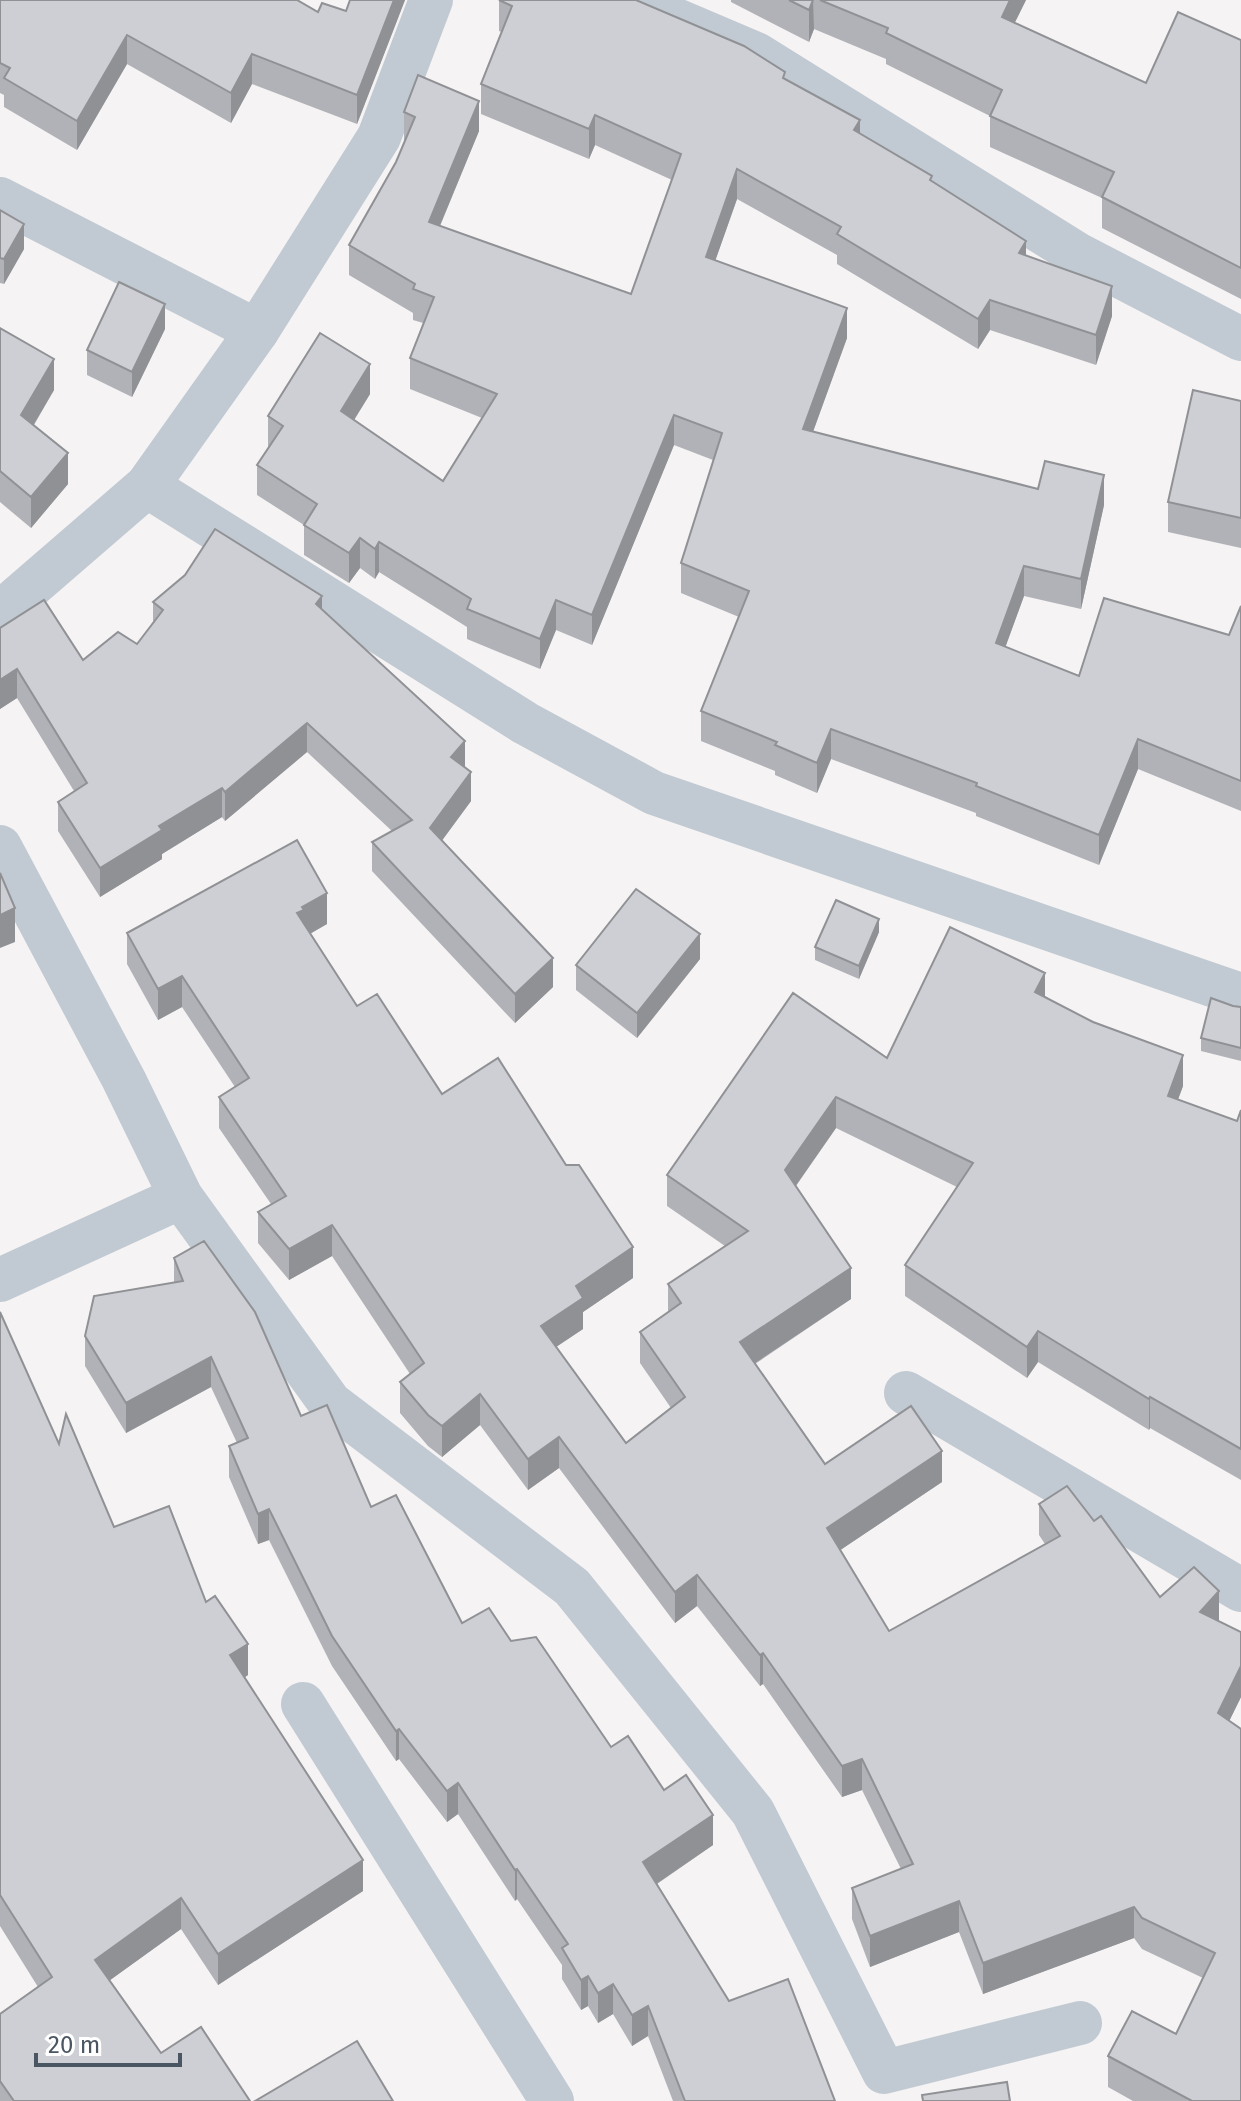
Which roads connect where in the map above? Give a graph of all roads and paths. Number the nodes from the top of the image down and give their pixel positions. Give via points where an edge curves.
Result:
1 (431, 0) edge
2 (629, 0) edge
3 (0, 199) edge
4 (257, 331) junction
5 (1241, 339) edge
6 (147, 486) junction
7 (0, 613) edge
8 (0, 847) edge
9 (1241, 995) edge
10 (181, 1197) junction
11 (0, 1280) edge
12 (906, 1393) dead end
13 (1241, 1590) edge
14 (303, 1704) dead end
15 (1080, 2023) dead end
16 (552, 2101) edge

1 - 4 street via 379,137
2 - 5 street via 756,54 1077,254
3 - 4 street
4 - 6 street
6 - 7 street
6 - 9 street via 525,723 654,793
8 - 10 street
10 - 11 street
10 - 15 street via 330,1403 572,1587 753,1812 884,2072
12 - 13 street
14 - 16 street

